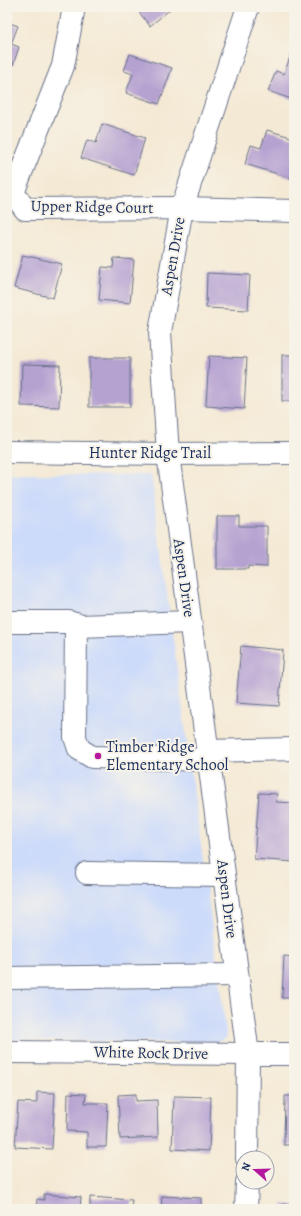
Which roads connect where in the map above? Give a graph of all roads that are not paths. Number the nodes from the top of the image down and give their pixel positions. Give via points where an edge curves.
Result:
1 (74, 7) edge
2 (248, 7) edge
3 (182, 208) junction
4 (294, 211) edge
5 (7, 452) edge
6 (294, 453) edge
7 (168, 454) junction
8 (7, 622) edge
9 (190, 622) junction
10 (76, 624) junction
11 (294, 749) edge
12 (208, 755) junction
13 (87, 873) dead end
14 (224, 875) junction
15 (237, 975) junction
16 (7, 978) edge
17 (7, 1052) edge
18 (248, 1054) junction
19 (294, 1054) edge
20 (247, 1150) edge
21 (247, 1190) edge
22 (246, 1209) edge

1 - 3 street, Upper Ridge Court via 63,66 14,193 25,209
2 - 3 street, Aspen Drive
3 - 4 street
3 - 7 street, Aspen Drive via 160,332
5 - 7 street, Hunter Ridge Trail
6 - 7 street, Hunter Ridge Trail
7 - 9 street, Aspen Drive
8 - 10 street
9 - 10 street via 80,626
9 - 12 street, Aspen Drive
10 - 12 street via 76,737 79,749 92,757
11 - 12 street
12 - 14 street, Aspen Drive
13 - 14 street
14 - 15 street, Aspen Drive
15 - 16 street
15 - 18 street, Aspen Drive
17 - 18 street, White Rock Drive
18 - 19 street, White Rock Drive
18 - 20 street, Aspen Drive
21 - 22 street

